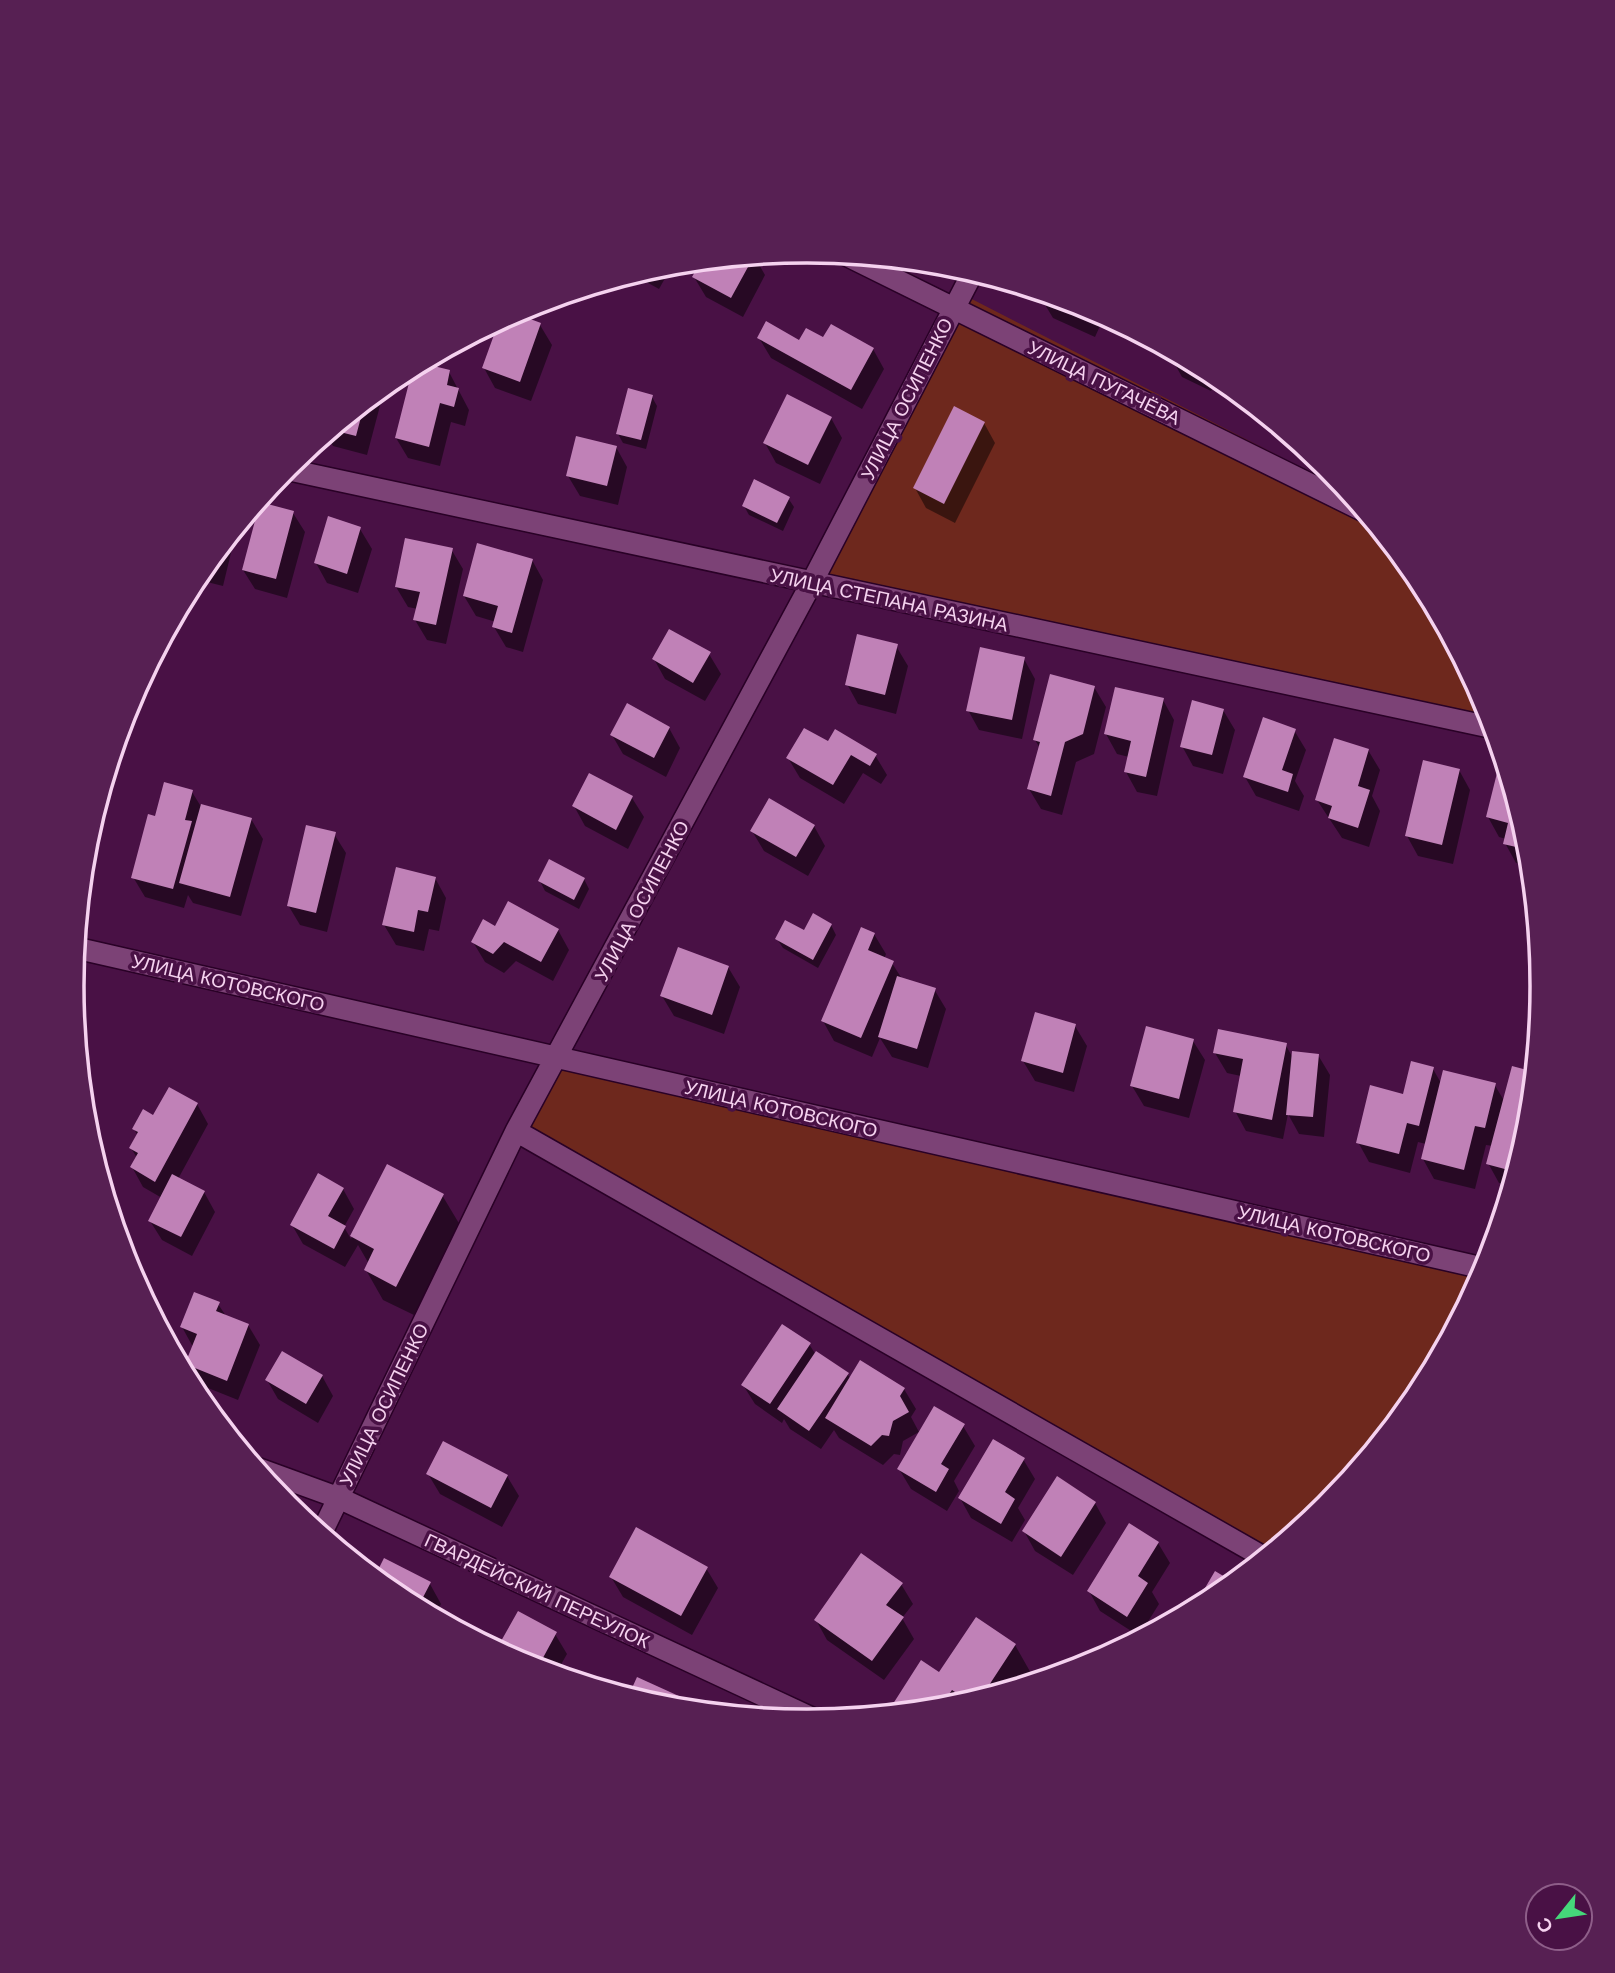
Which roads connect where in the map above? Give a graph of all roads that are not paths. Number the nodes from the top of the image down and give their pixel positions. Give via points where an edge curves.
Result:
1 (868, 266) edge
2 (968, 282) edge
3 (954, 309) junction
4 (299, 472) edge
5 (1343, 501) edge
6 (811, 584) junction
7 (1482, 725) edge
8 (86, 950) edge
9 (558, 1058) junction
10 (516, 1131) junction
11 (1475, 1266) edge
12 (272, 1473) edge
13 (339, 1498) junction
14 (325, 1526) edge
15 (1256, 1554) edge
16 (793, 1709) edge

1 - 3 street, УЛИЦА ПУГАЧЁВА
2 - 3 street, УЛИЦА ОСИПЕНКО
3 - 5 street, УЛИЦА ПУГАЧЁВА
3 - 6 street, УЛИЦА ОСИПЕНКО
4 - 6 street, УЛИЦА СТЕПАНА РАЗИНА
6 - 7 street, УЛИЦА СТЕПАНА РАЗИНА
6 - 9 street, УЛИЦА ОСИПЕНКО
8 - 9 street, УЛИЦА КОТОВСКОГО
9 - 10 street, УЛИЦА ОСИПЕНКО
9 - 11 street, УЛИЦА КОТОВСКОГО
10 - 13 street, УЛИЦА ОСИПЕНКО
10 - 15 street
12 - 13 street, ГВАРДЕЙСКИЙ ПЕРЕУЛОК
13 - 14 street, УЛИЦА ОСИПЕНКО
13 - 16 street, ГВАРДЕЙСКИЙ ПЕРЕУЛОК

